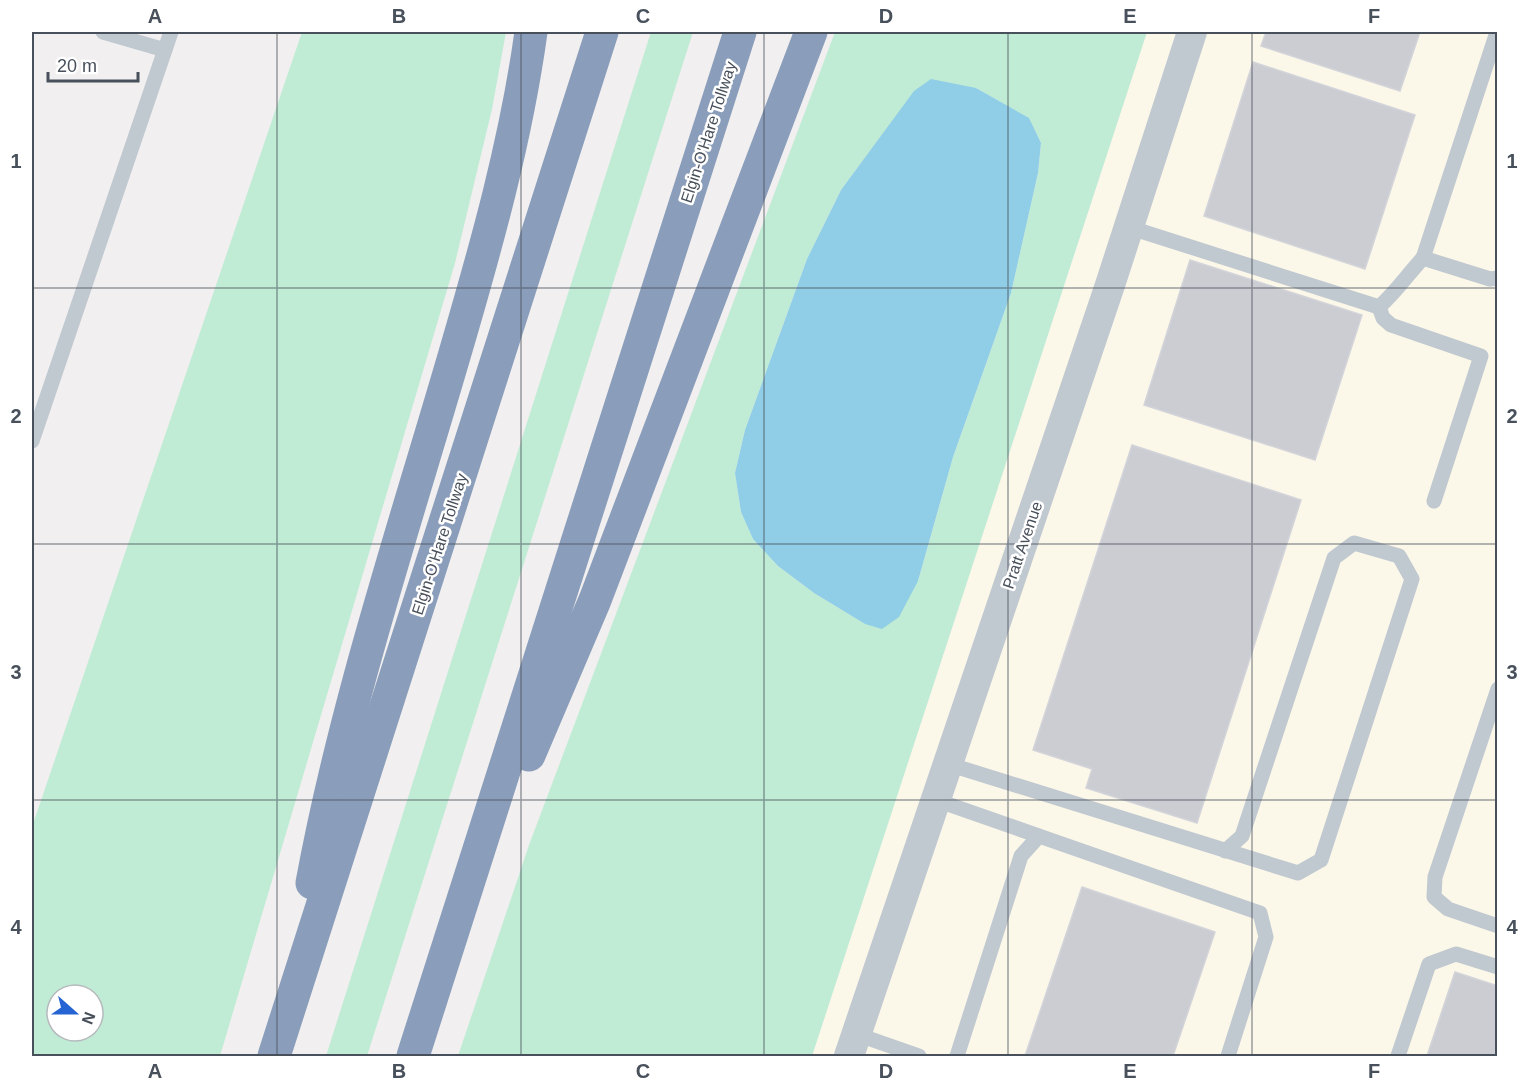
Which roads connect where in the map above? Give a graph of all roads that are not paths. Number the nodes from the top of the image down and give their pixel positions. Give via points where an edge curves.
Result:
1 (103, 32) edge
2 (171, 32) edge
3 (531, 32) edge
4 (602, 32) edge
5 (740, 32) edge
6 (812, 32) edge
7 (1192, 32) edge
8 (1497, 32) edge
9 (165, 50) junction
10 (1128, 227) junction
11 (1423, 258) junction
12 (1497, 278) edge
13 (1379, 307) junction
14 (32, 441) edge
15 (1434, 501) dead end
16 (1497, 689) edge
17 (1492, 720) edge
18 (948, 764) junction
19 (936, 800) junction
20 (1039, 836) junction
21 (1225, 851) junction
22 (1497, 926) edge
23 (451, 936) junction
24 (1497, 967) edge
25 (288, 1016) junction
26 (853, 1045) edge
27 (274, 1056) edge
28 (413, 1056) edge
29 (919, 1056) edge
30 (957, 1056) edge
31 (1228, 1056) edge
32 (1398, 1056) edge

1 - 9 lane
2 - 9 lane
3 - 25 highway via 503,182 360,678 325,815
4 - 25 highway, Elgin-O'Hare Tollway
5 - 23 highway, Elgin-O'Hare Tollway
6 - 23 highway via 595,600
7 - 10 street, Pratt Avenue
8 - 11 lane
9 - 14 lane
10 - 13 lane
10 - 18 street, Pratt Avenue
11 - 12 lane
11 - 13 lane
13 - 15 lane via 1391,325 1481,356
16 - 17 lane
17 - 22 lane via 1435,877 1434,897 1448,909
18 - 19 street, Pratt Avenue
18 - 21 lane
19 - 20 lane
19 - 26 street, Pratt Avenue
20 - 30 lane via 1021,856
20 - 31 lane via 1260,913 1266,937
21 - 21 lane via 1298,873 1321,860 1412,579 1399,556 1354,543 1334,558 1242,836
23 - 28 highway, Elgin-O'Hare Tollway
24 - 32 lane via 1456,954 1429,964
25 - 27 highway, Elgin-O'Hare Tollway
26 - 29 lane

